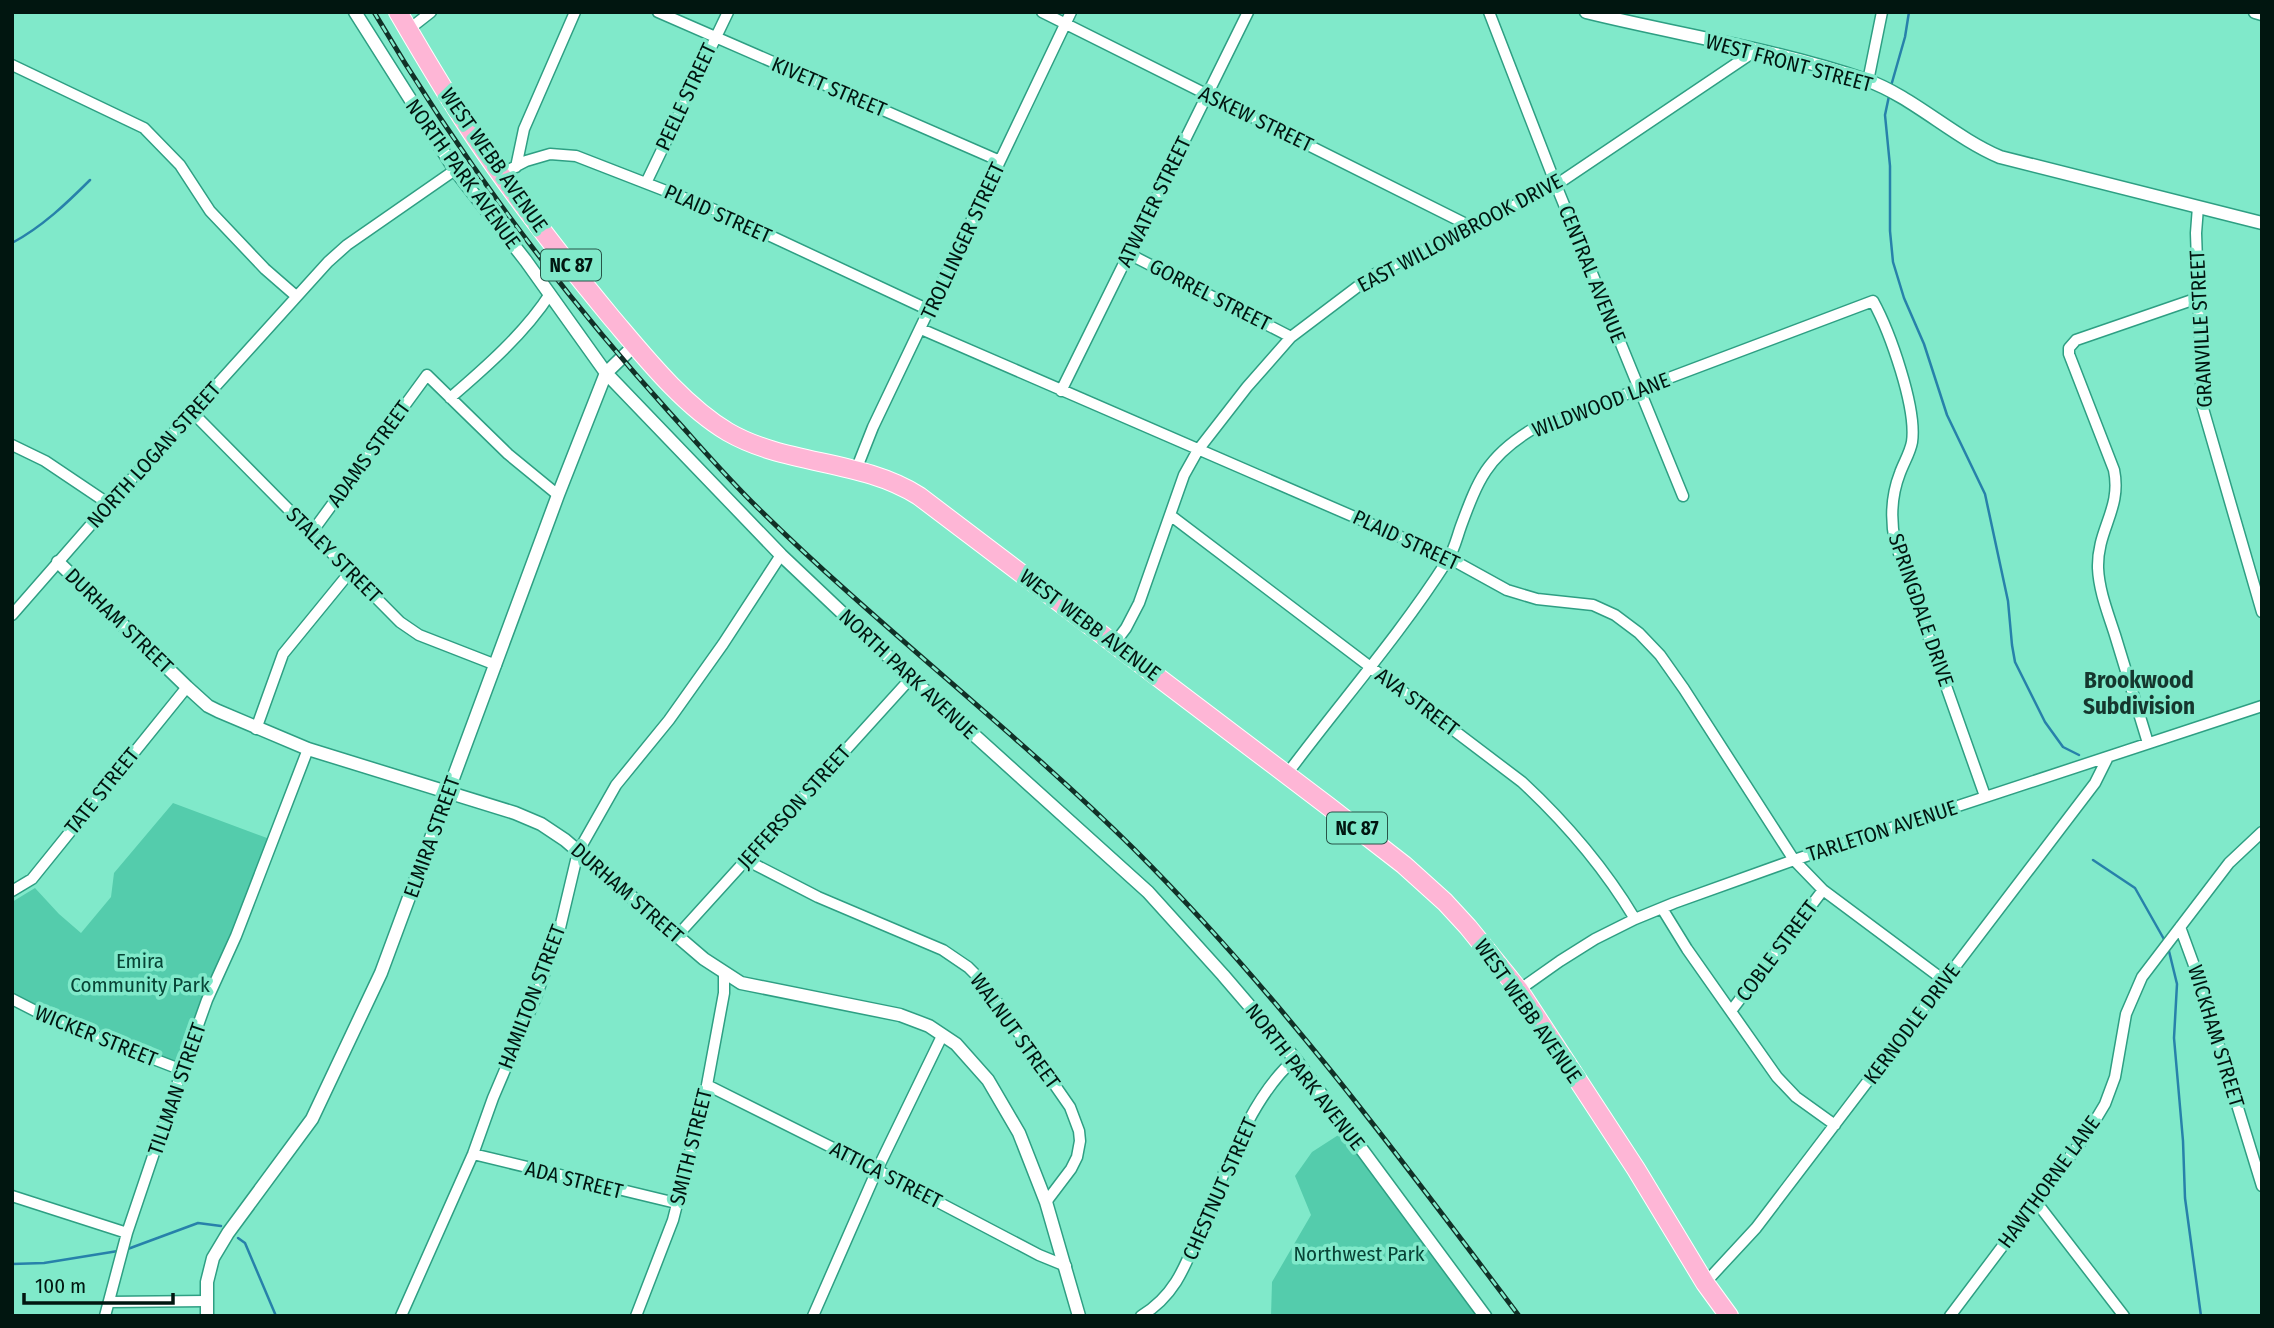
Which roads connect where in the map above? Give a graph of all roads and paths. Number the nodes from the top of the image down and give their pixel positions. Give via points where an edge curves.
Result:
1 (355, 12) edge
2 (398, 12) edge
3 (431, 12) edge
4 (575, 12) edge
5 (658, 12) edge
6 (728, 12) edge
7 (1042, 12) edge
8 (1071, 12) edge
9 (1248, 12) edge
10 (1489, 12) edge
11 (1586, 12) edge
12 (1882, 12) edge
13 (2255, 12) edge
14 (2262, 14) edge
15 (1065, 24) junction
16 (408, 30) junction
17 (715, 37) junction
18 (1755, 51) junction
19 (12, 65) edge
20 (1874, 83) junction
21 (1207, 95) junction
22 (1000, 161) junction
23 (456, 170) junction
24 (508, 170) junction
25 (646, 183) junction
26 (1556, 185) junction
27 (2198, 207) junction
28 (2262, 223) edge
29 (1469, 226) junction
30 (1129, 254) junction
31 (550, 294) junction
32 (296, 296) junction
33 (2198, 298) junction
34 (1873, 302) joint
35 (929, 310) junction
36 (921, 329) junction
37 (1291, 337) junction
38 (635, 345) junction
39 (606, 373) junction
40 (1639, 390) junction
41 (1060, 391) junction
42 (450, 398) junction
43 (193, 412) junction
44 (12, 445) edge
45 (1198, 450) junction
46 (856, 470) junction
47 (558, 495) junction
48 (1683, 496) dead end
49 (109, 504) junction
50 (1170, 515) junction
51 (312, 532) junction
52 (781, 555) junction
53 (1449, 558) junction
54 (58, 562) junction
55 (350, 572) junction
56 (2262, 612) edge
57 (12, 615) edge
58 (1114, 644) junction
59 (496, 665) junction
60 (1369, 666) junction
61 (911, 678) junction
62 (187, 687) junction
63 (2262, 706) edge
64 (256, 729) junction
65 (2148, 743) junction
66 (308, 749) junction
67 (2108, 757) junction
68 (1287, 774) junction
69 (448, 794) junction
70 (1985, 796) junction
71 (2262, 832) edge
72 (578, 852) junction
73 (746, 860) junction
74 (1794, 860) junction
75 (1823, 890) junction
76 (12, 891) edge
77 (1663, 910) junction
78 (1635, 919) junction
79 (2180, 927) junction
80 (677, 936) junction
81 (724, 974) junction
82 (1945, 981) junction
83 (1519, 990) junction
84 (12, 999) edge
85 (1731, 1011) junction
86 (942, 1035) junction
87 (1295, 1059) junction
88 (182, 1070) junction
89 (707, 1085) junction
90 (1835, 1125) junction
91 (473, 1154) junction
92 (877, 1170) junction
93 (2262, 1186) edge
94 (12, 1196) edge
95 (1045, 1202) junction
96 (676, 1203) junction
97 (2037, 1203) junction
98 (127, 1233) junction
99 (1066, 1266) junction
100 (1705, 1283) junction
101 (206, 1301) junction
102 (109, 1302) junction
103 (105, 1316) edge
104 (207, 1316) edge
105 (401, 1316) edge
106 (636, 1316) edge
107 (813, 1316) edge
108 (1079, 1316) edge
109 (1141, 1316) edge
110 (1485, 1316) edge
111 (1729, 1316) edge
112 (1950, 1316) edge
113 (2124, 1316) edge

1 - 23 street, NORTH PARK AVENUE
2 - 16 highway, WEST WEBB AVENUE / NC 87
3 - 16 street
4 - 24 street
5 - 17 street, KIVETT STREET
6 - 17 street, PEELE STREET
7 - 15 street, ASKEW STREET
8 - 15 street, TROLLINGER STREET
9 - 21 street, ATWATER STREET
10 - 26 street, CENTRAL AVENUE
11 - 18 street, WEST FRONT STREET
12 - 20 street
13 - 14 street
15 - 21 street, ASKEW STREET
15 - 22 street, TROLLINGER STREET
16 - 24 highway, WEST WEBB AVENUE / NC 87 via 433,72
17 - 22 street, KIVETT STREET
17 - 25 street, PEELE STREET
18 - 20 street, WEST FRONT STREET
18 - 26 street, EAST WILLOWBROOK DRIVE
19 - 32 street via 144,128 180,165 209,211
20 - 27 street, WEST FRONT STREET via 2000,157
21 - 29 street, ASKEW STREET
21 - 30 street, ATWATER STREET
22 - 35 street, TROLLINGER STREET
23 - 31 street, NORTH PARK AVENUE
23 - 32 street, NORTH LOGAN STREET via 347,245
24 - 25 street, PLAID STREET via 550,153 563,153
24 - 38 highway, WEST WEBB AVENUE / NC 87
25 - 35 street, PLAID STREET via 715,210
26 - 29 street, EAST WILLOWBROOK DRIVE
26 - 40 street, CENTRAL AVENUE
27 - 28 street, WEST FRONT STREET
27 - 33 street, GRANVILLE STREET
29 - 37 street, EAST WILLOWBROOK DRIVE via 1373,275
30 - 37 street, GORREL STREET
30 - 41 street, ATWATER STREET
31 - 39 street, NORTH PARK AVENUE
31 - 42 street via 538,312
32 - 43 street, NORTH LOGAN STREET
33 - 56 street, GRANVILLE STREET via 2202,405
33 - 65 street via 2076,340 2069,348 2117,483 2115,503 2101,538 2099,583
34 - 40 street, WILDWOOD LANE
34 - 70 street, SPRINGDALE DRIVE via 1904,381 1912,415 1912,442 1892,505 1895,542
35 - 36 street, TROLLINGER STREET
36 - 41 street, PLAID STREET
36 - 46 street, TROLLINGER STREET
37 - 45 street, EAST WILLOWBROOK DRIVE
38 - 39 street, ELMIRA STREET
38 - 46 highway, WEST WEBB AVENUE / NC 87 via 691,404 730,433 780,452
39 - 47 street, ELMIRA STREET
39 - 52 street, NORTH PARK AVENUE
40 - 48 street, CENTRAL AVENUE
40 - 53 street, WILDWOOD LANE via 1531,430 1501,452 1478,483
41 - 45 street, PLAID STREET
42 - 47 street
42 - 51 street, ADAMS STREET via 427,375
43 - 49 street, NORTH LOGAN STREET
43 - 51 street, STALEY STREET
44 - 49 street
45 - 50 street, EAST WILLOWBROOK DRIVE
45 - 53 street, PLAID STREET
46 - 58 highway, WEST WEBB AVENUE / NC 87 via 890,480 919,496
47 - 59 street, ELMIRA STREET
49 - 54 street, NORTH LOGAN STREET
50 - 58 street, EAST WILLOWBROOK DRIVE via 1139,603
50 - 60 street, AVA STREET
51 - 55 street, STALEY STREET
52 - 61 street, NORTH PARK AVENUE
52 - 72 street, HAMILTON STREET via 669,720 616,785
53 - 60 street, WILDWOOD LANE
53 - 74 street, PLAID STREET via 1507,590 1536,599 1593,605 1639,633 1684,689
54 - 57 street, NORTH LOGAN STREET
54 - 62 street, DURHAM STREET
55 - 59 street, STALEY STREET via 408,628
55 - 64 street via 283,654
58 - 68 highway, WEST WEBB AVENUE / NC 87
59 - 69 street, ELMIRA STREET
60 - 68 street, WILDWOOD LANE
60 - 78 street, AVA STREET via 1522,782 1567,828
61 - 73 street, JEFFERSON STREET
61 - 87 street, NORTH PARK AVENUE via 1148,892
62 - 64 street, DURHAM STREET via 208,706
62 - 76 street, TATE STREET via 32,879
63 - 65 street, TARLETON AVENUE
64 - 66 street, DURHAM STREET
65 - 67 street, TARLETON AVENUE
66 - 69 street, DURHAM STREET
66 - 88 street, TILLMAN STREET
67 - 70 street, TARLETON AVENUE
67 - 82 street, KERNODLE DRIVE via 2095,783
68 - 83 highway, WEST WEBB AVENUE / NC 87 via 1431,888
69 - 72 street, DURHAM STREET via 541,824
69 - 101 street, ELMIRA STREET via 382,973 334,1076 312,1119 213,1258
70 - 74 street, TARLETON AVENUE
71 - 79 street, HAWTHORNE LANE via 2229,863
72 - 80 street, DURHAM STREET
72 - 91 street, HAMILTON STREET via 559,932
73 - 80 street, JEFFERSON STREET
73 - 95 street, WALNUT STREET via 818,897 943,950 984,983 1070,1107 1079,1131 1077,1157
74 - 75 street, PLAID STREET
74 - 77 street, TARLETON AVENUE
75 - 82 street, PLAID STREET
75 - 85 street, COBLE STREET
77 - 78 street, TARLETON AVENUE
77 - 85 street
78 - 83 street, TARLETON AVENUE via 1595,939
79 - 93 street, WICKHAM STREET
79 - 97 street, HAWTHORNE LANE via 2135,991 2105,1104
80 - 81 street, DURHAM STREET
81 - 86 street, DURHAM STREET via 756,987 900,1015
81 - 89 street, SMITH STREET
82 - 90 street, KERNODLE DRIVE
83 - 100 highway, WEST WEBB AVENUE / NC 87
84 - 88 street, WICKER STREET via 53,1020
85 - 90 street via 1777,1077
86 - 92 street
86 - 95 street, DURHAM STREET via 968,1057 999,1097 1026,1149
87 - 109 street, CHESTNUT STREET via 1271,1085 1250,1121 1179,1280
87 - 110 street, NORTH PARK AVENUE
88 - 98 street, TILLMAN STREET
89 - 92 street, ATTICA STREET
89 - 96 street, SMITH STREET
90 - 100 street, KERNODLE DRIVE via 1741,1247
91 - 96 street, ADA STREET
91 - 105 street, HAMILTON STREET
92 - 99 street, ATTICA STREET
92 - 107 street
94 - 98 street
95 - 99 street, DURHAM STREET
96 - 106 street, SMITH STREET via 666,1243
97 - 112 street, HAWTHORNE LANE
97 - 113 street
98 - 102 street, TILLMAN STREET
99 - 108 street, DURHAM STREET
100 - 111 highway, WEST WEBB AVENUE / NC 87
101 - 102 street
101 - 104 street, ELMIRA STREET
102 - 103 street, TILLMAN STREET

